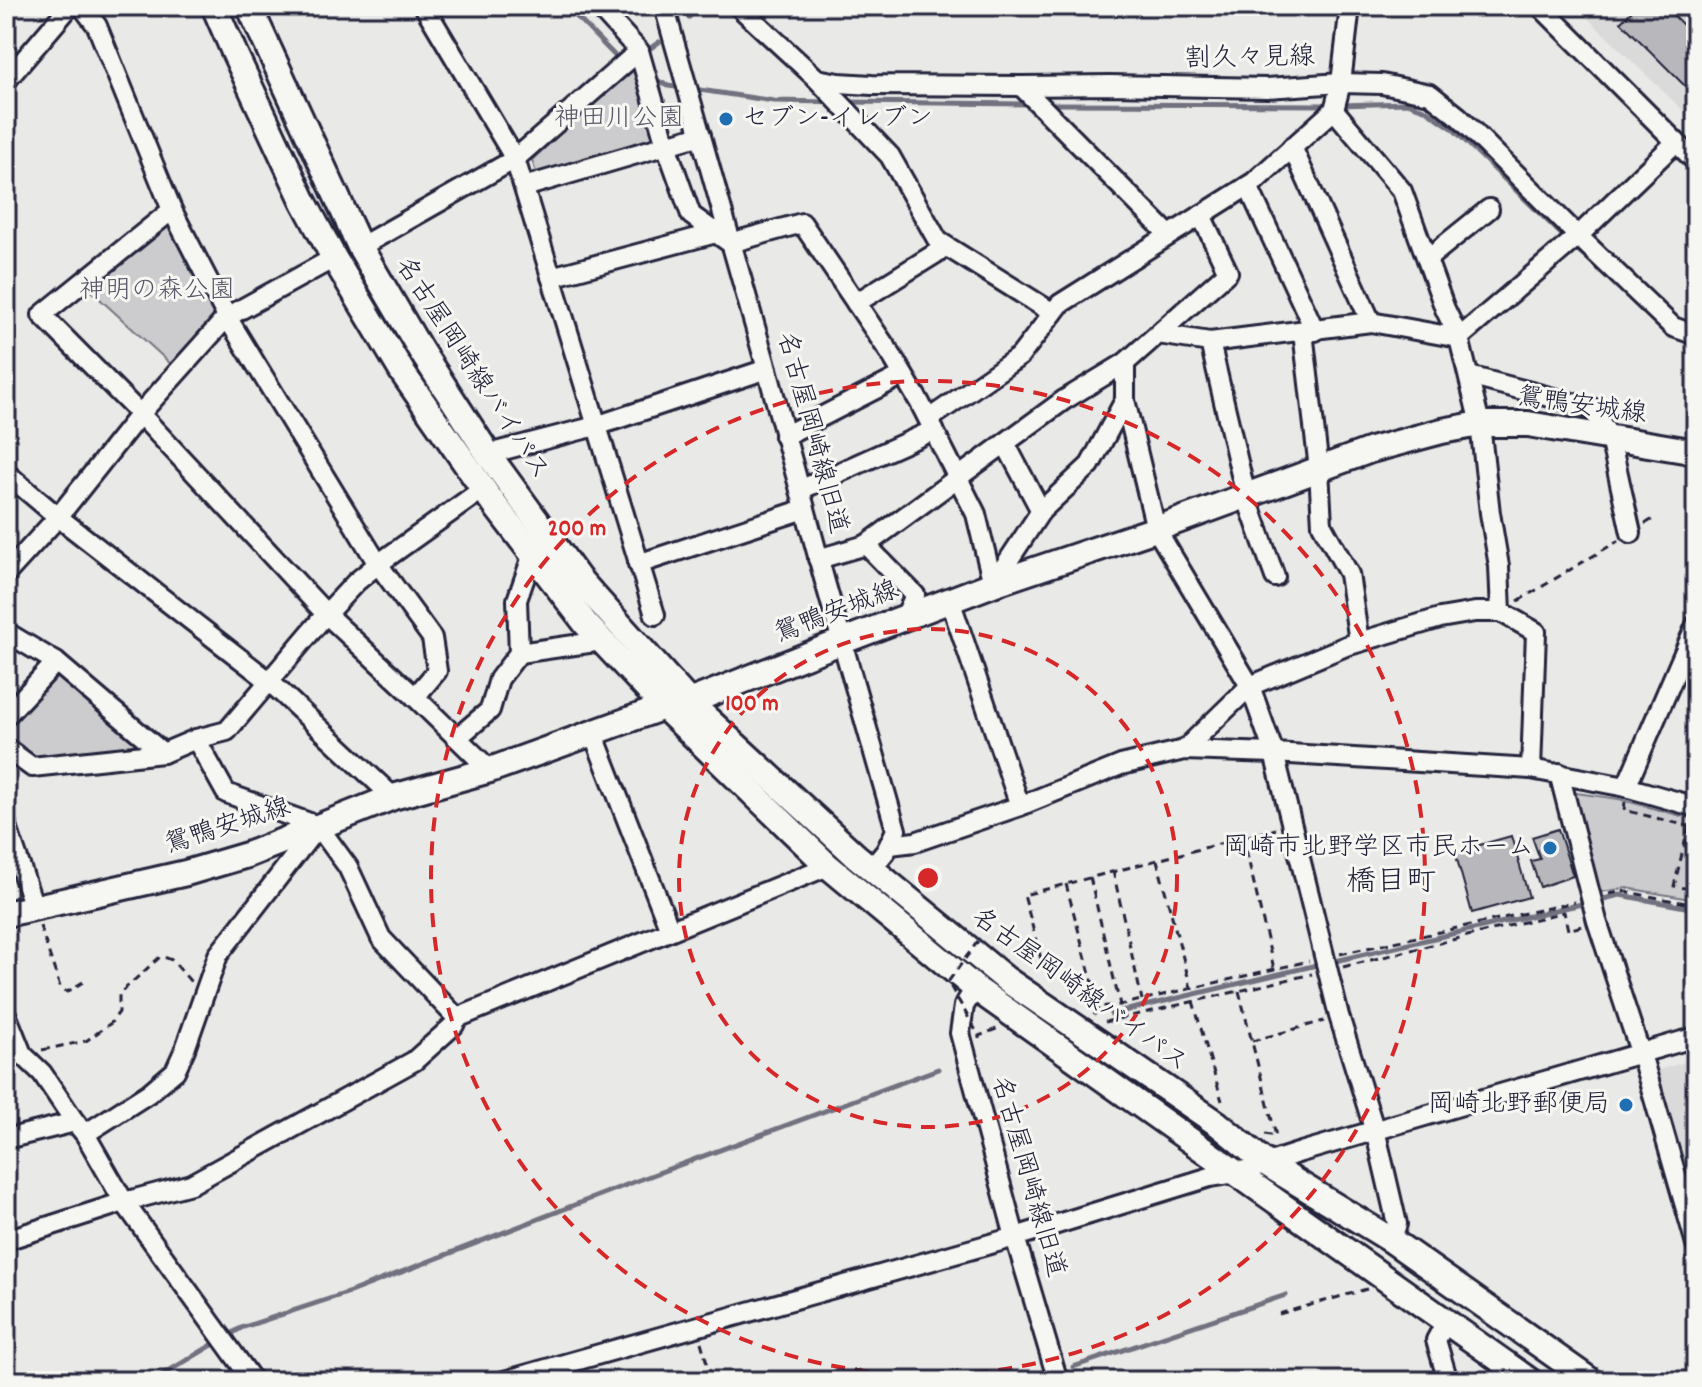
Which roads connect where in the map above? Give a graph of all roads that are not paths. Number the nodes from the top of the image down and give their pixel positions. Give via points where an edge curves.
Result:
1 (70, 6) edge
2 (82, 6) edge
3 (214, 6) edge
4 (249, 6) edge
5 (424, 6) edge
6 (598, 6) edge
7 (664, 6) edge
8 (738, 6) edge
9 (1350, 6) edge
10 (1540, 6) edge
11 (639, 51) junction
12 (817, 79) junction
13 (6, 81) edge
14 (1341, 83) junction
15 (1021, 86) junction
16 (1334, 110) junction
17 (701, 135) junction
18 (1676, 142) junction
19 (666, 145) junction
20 (1292, 147) junction
21 (515, 159) junction
22 (1696, 162) edge
23 (1248, 186) junction
24 (524, 187) junction
25 (1489, 209) dead end
26 (172, 210) junction
27 (1201, 215) junction
28 (1169, 235) junction
29 (1578, 236) junction
30 (723, 238) junction
31 (360, 247) junction
32 (946, 247) junction
33 (334, 258) junction
34 (1427, 259) junction
35 (551, 277) junction
36 (856, 303) junction
37 (1053, 313) junction
38 (227, 317) junction
39 (1371, 322) junction
40 (1309, 331) junction
41 (1158, 334) junction
42 (1696, 335) edge
43 (1459, 338) junction
44 (1210, 342) junction
45 (1125, 363) junction
46 (767, 369) junction
47 (903, 375) junction
48 (1469, 376) junction
49 (1125, 400) junction
50 (140, 414) junction
51 (932, 424) junction
52 (1480, 424) junction
53 (596, 426) junction
54 (784, 436) junction
55 (1610, 438) junction
56 (1005, 443) junction
57 (1696, 452) edge
58 (488, 454) junction
59 (1319, 469) junction
60 (6, 473) edge
61 (959, 478) junction
62 (483, 489) junction
63 (800, 490) junction
64 (1246, 496) junction
65 (805, 509) junction
66 (1041, 511) junction
67 (58, 517) junction
68 (1156, 529) junction
69 (1631, 533) road end
70 (866, 545) junction
71 (533, 554) junction
72 (818, 559) junction
73 (378, 564) junction
74 (638, 564) junction
75 (6, 574) edge
76 (1275, 577) dead end
77 (993, 584) junction
78 (950, 600) junction
79 (1501, 612) junction
80 (326, 614) junction
81 (655, 615) dead end
82 (905, 617) junction
83 (1696, 625) edge
84 (6, 632) edge
85 (602, 641) junction
86 (843, 641) junction
87 (1359, 642) junction
88 (519, 653) junction
89 (56, 662) junction
90 (269, 681) junction
91 (1250, 686) junction
92 (415, 697) junction
93 (689, 702) junction
94 (664, 707) junction
95 (6, 716) edge
96 (593, 733) junction
97 (457, 738) junction
98 (196, 739) junction
99 (6, 748) edge
100 (1184, 750) junction
101 (163, 753) junction
102 (1274, 753) junction
103 (1531, 769) junction
104 (490, 770) junction
105 (1559, 773) junction
106 (1626, 787) junction
107 (393, 797) junction
108 (1020, 806) junction
109 (1696, 807) edge
110 (6, 824) edge
111 (318, 826) junction
112 (890, 845) junction
113 (828, 866) junction
114 (872, 868) junction
115 (34, 907) junction
116 (6, 914) edge
117 (670, 930) junction
118 (975, 988) junction
119 (6, 1014) edge
120 (457, 1018) junction
121 (1696, 1037) edge
122 (1640, 1054) junction
123 (14, 1057) edge
124 (80, 1128) junction
125 (1374, 1130) junction
126 (6, 1139) edge
127 (1267, 1164) junction
128 (1236, 1173) junction
129 (124, 1202) junction
130 (1015, 1237) junction
131 (6, 1240) edge
132 (1391, 1240) junction
133 (1696, 1244) edge
134 (1446, 1322) junction
135 (1517, 1378) edge
136 (253, 1381) edge
137 (504, 1381) edge
138 (1058, 1381) edge
139 (1448, 1381) edge
140 (1591, 1381) edge

1 - 13 street
2 - 26 street via 97,26
3 - 33 main road, 名古屋岡崎線バイパス
4 - 31 main road, 名古屋岡崎線バイパス
5 - 21 street
6 - 11 street
7 - 17 street, 名古屋岡崎線旧道
8 - 12 street
9 - 14 street
10 - 18 street
11 - 19 street
11 - 21 street
12 - 15 street, 割久々見線 via 872,85
12 - 32 street via 890,156
14 - 15 street, 割久々見線 via 1267,88
14 - 16 street
14 - 29 street, 割久々見線 via 1382,84 1430,94
15 - 28 street
16 - 20 street
16 - 34 street via 1402,191
17 - 19 street
17 - 30 street, 名古屋岡崎線旧道
18 - 22 street
18 - 29 street
19 - 24 street
19 - 30 street via 691,215
20 - 23 street
20 - 39 street
21 - 24 street
21 - 31 street
23 - 27 street
23 - 40 street
24 - 35 street
25 - 34 street
26 - 38 street
26 - 50 street via 42,315
27 - 28 street
27 - 41 street via 1228,272
28 - 37 street
29 - 42 street, 割久々見線 via 1673,327
29 - 43 street
30 - 35 street
30 - 36 street via 802,223
30 - 46 street, 名古屋岡崎線旧道
31 - 58 main road, 名古屋岡崎線バイパス
32 - 36 street
32 - 37 street
33 - 38 street
33 - 62 main road, 名古屋岡崎線バイパス via 404,375
34 - 43 street
35 - 53 street
36 - 47 street
37 - 51 street via 1020,356
38 - 50 street
38 - 73 street
39 - 40 street
39 - 43 street
40 - 44 street
40 - 59 street
41 - 44 street
41 - 45 street
43 - 48 street
44 - 64 street
45 - 49 street
45 - 56 street
46 - 53 street
46 - 54 street, 名古屋岡崎線旧道
47 - 51 street
47 - 54 street
48 - 52 street
48 - 55 street via 1592,408
49 - 66 street via 1090,465
49 - 68 street
50 - 67 street
50 - 80 street
51 - 61 street
51 - 63 street
52 - 55 main road, 鴛鴨安城線 via 1528,424
52 - 59 main road, 鴛鴨安城線 via 1371,450
52 - 79 street
53 - 58 street
53 - 74 street
54 - 63 street, 名古屋岡崎線旧道
55 - 57 main road, 鴛鴨安城線
55 - 69 street
56 - 61 street
56 - 66 street
58 - 93 main road, 名古屋岡崎線バイパス via 579,579
59 - 64 main road, 鴛鴨安城線
59 - 87 street via 1322,525 1349,574
60 - 67 street
61 - 70 street
61 - 77 street via 976,514
62 - 71 main road, 名古屋岡崎線バイパス
62 - 73 street
63 - 65 street, 名古屋岡崎線旧道
64 - 68 main road, 鴛鴨安城線
64 - 76 street
65 - 72 street, 名古屋岡崎線旧道
65 - 74 street
66 - 77 street
67 - 75 street
67 - 90 street
68 - 77 main road, 鴛鴨安城線
68 - 91 street
70 - 72 street
70 - 82 street via 915,595
71 - 85 main road, 名古屋岡崎線バイパス
71 - 88 street via 517,600
72 - 86 street, 名古屋岡崎線旧道
73 - 80 street
73 - 92 street via 432,638 437,671
74 - 81 street
77 - 78 main road, 鴛鴨安城線
78 - 82 main road, 鴛鴨安城線
78 - 108 street
79 - 87 street via 1440,618
79 - 103 street via 1536,632
80 - 90 street
80 - 92 street
82 - 86 main road, 鴛鴨安城線
83 - 106 street
84 - 89 street
85 - 88 street
85 - 94 main road, 名古屋岡崎線バイパス
86 - 93 main road, 鴛鴨安城線
86 - 112 street, 名古屋岡崎線旧道 via 896,830
87 - 91 street
88 - 97 street via 499,679 490,710
89 - 95 street
89 - 101 street
90 - 98 street via 227,731
90 - 107 street
91 - 100 street
91 - 102 street
92 - 97 street
93 - 94 main road, 鴛鴨安城線
93 - 114 main road, 名古屋岡崎線バイパス
94 - 96 main road, 鴛鴨安城線
94 - 113 main road, 名古屋岡崎線バイパス
96 - 104 main road, 鴛鴨安城線
96 - 117 street
97 - 104 street
98 - 101 street
98 - 111 street via 226,793
99 - 101 street via 32,767
100 - 102 street
100 - 108 street via 1121,765
102 - 103 street
102 - 125 street via 1339,1016
103 - 105 street
104 - 107 main road, 鴛鴨安城線
105 - 106 street
105 - 122 street via 1597,921
106 - 109 street
107 - 111 main road, 鴛鴨安城線
108 - 112 street via 915,842
110 - 115 street
111 - 115 main road, 鴛鴨安城線 via 186,873
111 - 120 street via 348,867 381,938
111 - 124 street via 218,955 175,1071 149,1093
112 - 114 street
113 - 117 street
113 - 118 main road, 名古屋岡崎線バイパス
114 - 127 main road, 名古屋岡崎線バイパス via 1007,980 1218,1124
115 - 116 main road, 鴛鴨安城線
117 - 120 street
118 - 128 main road, 名古屋岡崎線バイパス
118 - 130 street, 名古屋岡崎線旧道 via 964,1006 960,1033
119 - 123 street
120 - 129 street via 414,1061 247,1154 191,1184
121 - 122 street
122 - 125 street
122 - 133 street
123 - 124 street via 42,1073
124 - 126 street
124 - 129 street
125 - 127 street
125 - 132 street via 1397,1224
127 - 128 street
127 - 132 main road, 名古屋岡崎線バイパス
128 - 130 street
128 - 134 main road, 名古屋岡崎線バイパス
129 - 131 street
129 - 136 street
130 - 137 street
130 - 138 street, 名古屋岡崎線旧道
132 - 140 main road, 名古屋岡崎線バイパス
134 - 135 main road, 名古屋岡崎線バイパス
134 - 139 street via 1436,1340

